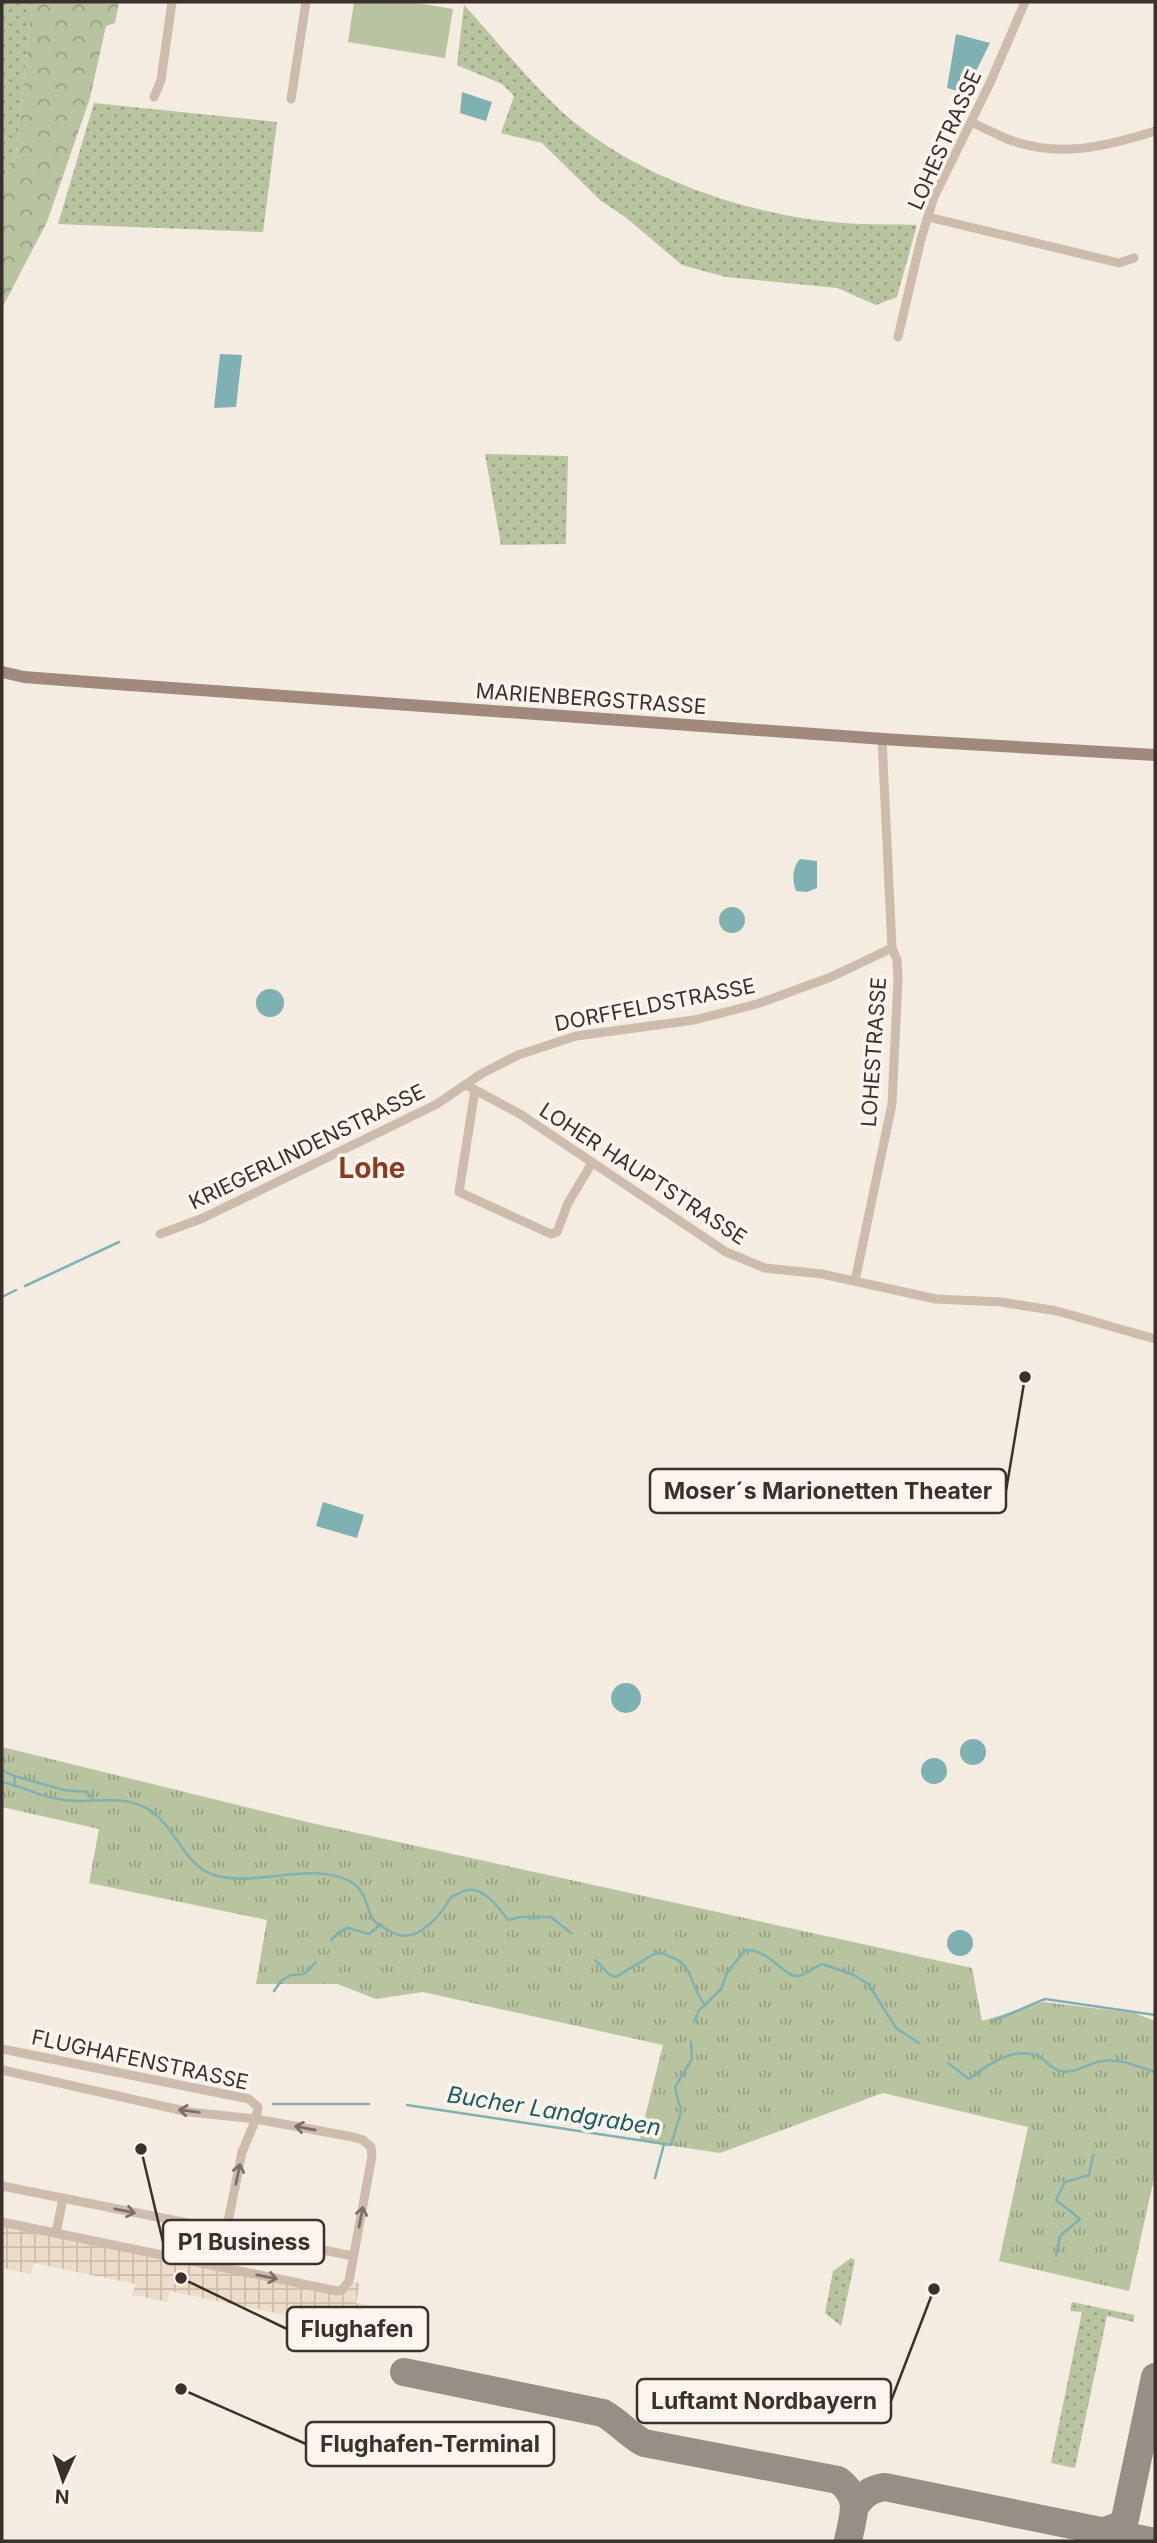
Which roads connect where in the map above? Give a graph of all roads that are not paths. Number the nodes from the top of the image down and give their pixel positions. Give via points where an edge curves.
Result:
1 (172, 2) edge
2 (306, 2) edge
3 (1026, 2) edge
4 (154, 97) dead end
5 (291, 99) dead end
6 (971, 121) junction
7 (1155, 131) edge
8 (928, 217) junction
9 (1134, 258) dead end
10 (898, 337) dead end
11 (2, 672) edge
12 (24, 677) junction
13 (2, 678) edge
14 (883, 739) junction
15 (1155, 754) edge
16 (892, 948) junction
17 (470, 1087) junction
18 (592, 1163) junction
19 (160, 1234) dead end
20 (855, 1281) junction
21 (1155, 1339) edge
22 (2, 2049) edge
23 (2, 2070) edge
24 (257, 2119) junction
25 (2, 2186) edge
26 (63, 2198) junction
27 (2, 2222) edge
28 (226, 2231) junction
29 (56, 2233) junction
30 (354, 2256) junction
31 (219, 2267) junction

1 - 4 street via 161,80
2 - 5 street
3 - 6 street, LOHESTRASSE
6 - 7 street via 1006,138 1054,150 1097,148
6 - 8 street, LOHESTRASSE
8 - 9 street via 1119,263
8 - 10 street, LOHESTRASSE
11 - 12 main road, MARIENBERGSTRASSE
12 - 13 main road, MARIENBERGSTRASSE
12 - 14 main road, MARIENBERGSTRASSE
14 - 15 main road, MARIENBERGSTRASSE
14 - 16 street, LOHESTRASSE
16 - 17 street, DORFFELDSTRASSE via 737,1010 556,1042 518,1055
16 - 20 street, LOHESTRASSE via 898,979 892,1104
17 - 18 street, LOHER HAUPTSTRASSE via 520,1114
17 - 18 street via 459,1192 551,1234 557,1232
17 - 19 street, KRIEGERLINDENSTRASSE via 203,1218
18 - 20 street, LOHER HAUPTSTRASSE via 747,1262
20 - 21 street, LOHER HAUPTSTRASSE via 936,1299 1056,1311
22 - 24 street, FLUGHAFENSTRASSE via 249,2099 258,2107
24 -> 23 street, FLUGHAFENSTRASSE via 189,2112
28 -> 24 street, FLUGHAFENSTRASSE via 242,2152
30 -> 24 street, FLUGHAFENSTRASSE via 371,2147 353,2137
25 - 26 street
26 -> 28 street
26 - 29 street
27 - 29 street, FLUGHAFENSTRASSE
28 - 30 street
28 - 31 street, FLUGHAFENSTRASSE
29 - 31 street, FLUGHAFENSTRASSE
31 -> 30 street, FLUGHAFENSTRASSE via 337,2291 349,2281

